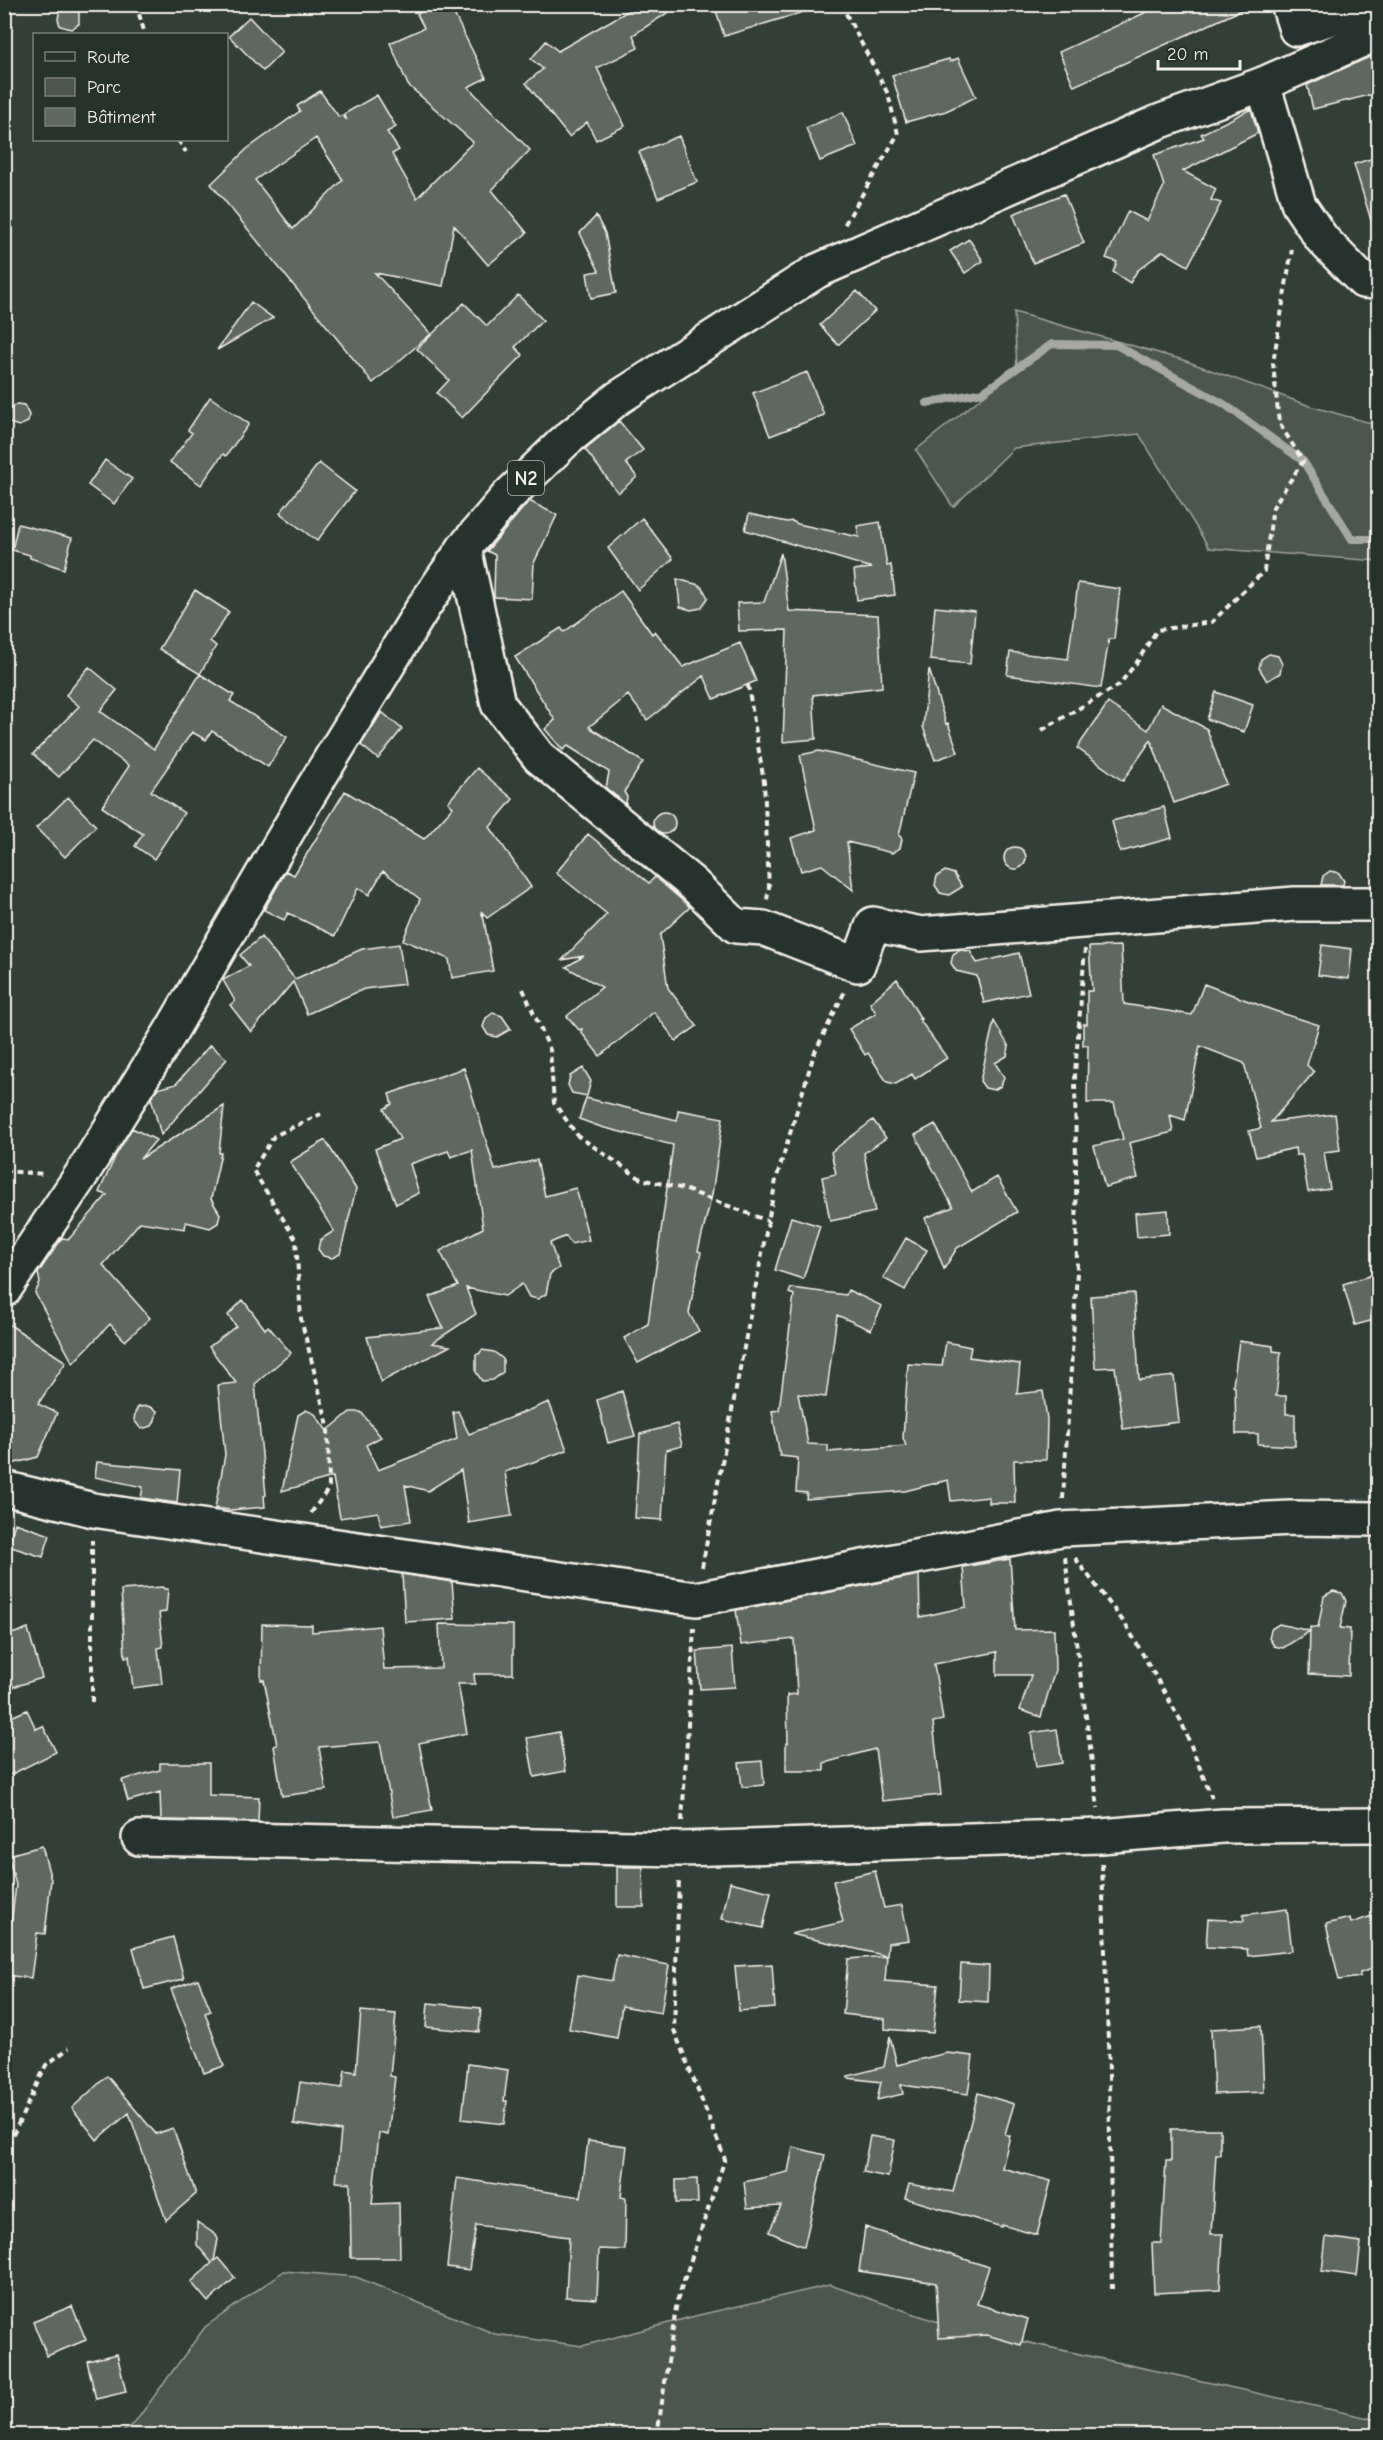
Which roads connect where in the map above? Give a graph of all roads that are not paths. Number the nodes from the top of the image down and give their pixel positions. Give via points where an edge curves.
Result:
1 (1288, 4) edge
2 (1376, 4) edge
3 (1378, 33) edge
4 (1263, 84) junction
5 (1378, 282) edge
6 (464, 548) junction
7 (1378, 904) edge
8 (4, 1290) edge
9 (4, 1488) edge
10 (1378, 1519) edge
11 (1378, 1825) edge
12 (139, 1838) dead end

1 - 2 main road via 1296,29
3 - 4 main road, N2
4 - 5 main road via 1299,205 1322,239 1363,281
4 - 6 main road, N2 via 1158,122 817,271 618,399 564,442 516,488
6 - 7 main road via 498,704 539,758 693,884 736,926 763,928 858,965 873,924 921,934 1295,904
6 - 8 main road, N2 via 423,606 308,796 170,1034
9 - 10 main road via 93,1510 696,1599 1062,1535 1292,1518
11 - 12 main road via 1223,1826 1101,1836 680,1849

